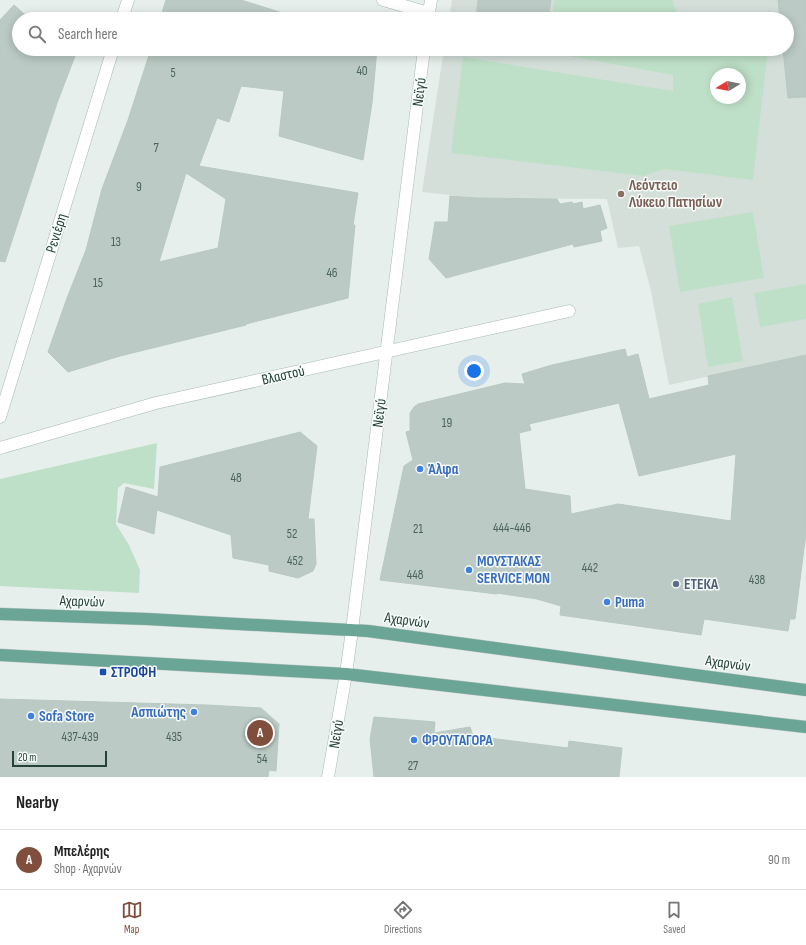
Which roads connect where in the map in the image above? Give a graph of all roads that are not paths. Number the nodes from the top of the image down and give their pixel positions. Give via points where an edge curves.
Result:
1 (128, 0) edge
2 (383, 0) edge
3 (431, 0) edge
4 (124, 12) edge
5 (418, 12) edge
6 (430, 12) edge
7 (111, 56) edge
8 (423, 56) edge
9 (569, 311) dead end
10 (387, 351) junction
11 (0, 417) edge
12 (0, 448) edge
13 (0, 614) edge
14 (352, 630) junction
15 (0, 655) edge
16 (346, 674) junction
17 (806, 690) edge
18 (806, 726) edge
19 (328, 777) edge

1 - 4 street
2 - 5 street
3 - 6 street
7 - 11 street, Ρενιέρη
8 - 10 street, Νεϊγύ
9 - 10 street, Βλαστού
10 - 12 street, Βλαστού via 156,403
10 - 14 street, Νεϊγύ
13 - 14 main road, Αχαρνών
14 - 16 street, Νεϊγύ
14 - 17 main road, Αχαρνών
15 - 16 main road
16 - 18 main road
16 - 19 street, Νεϊγύ

